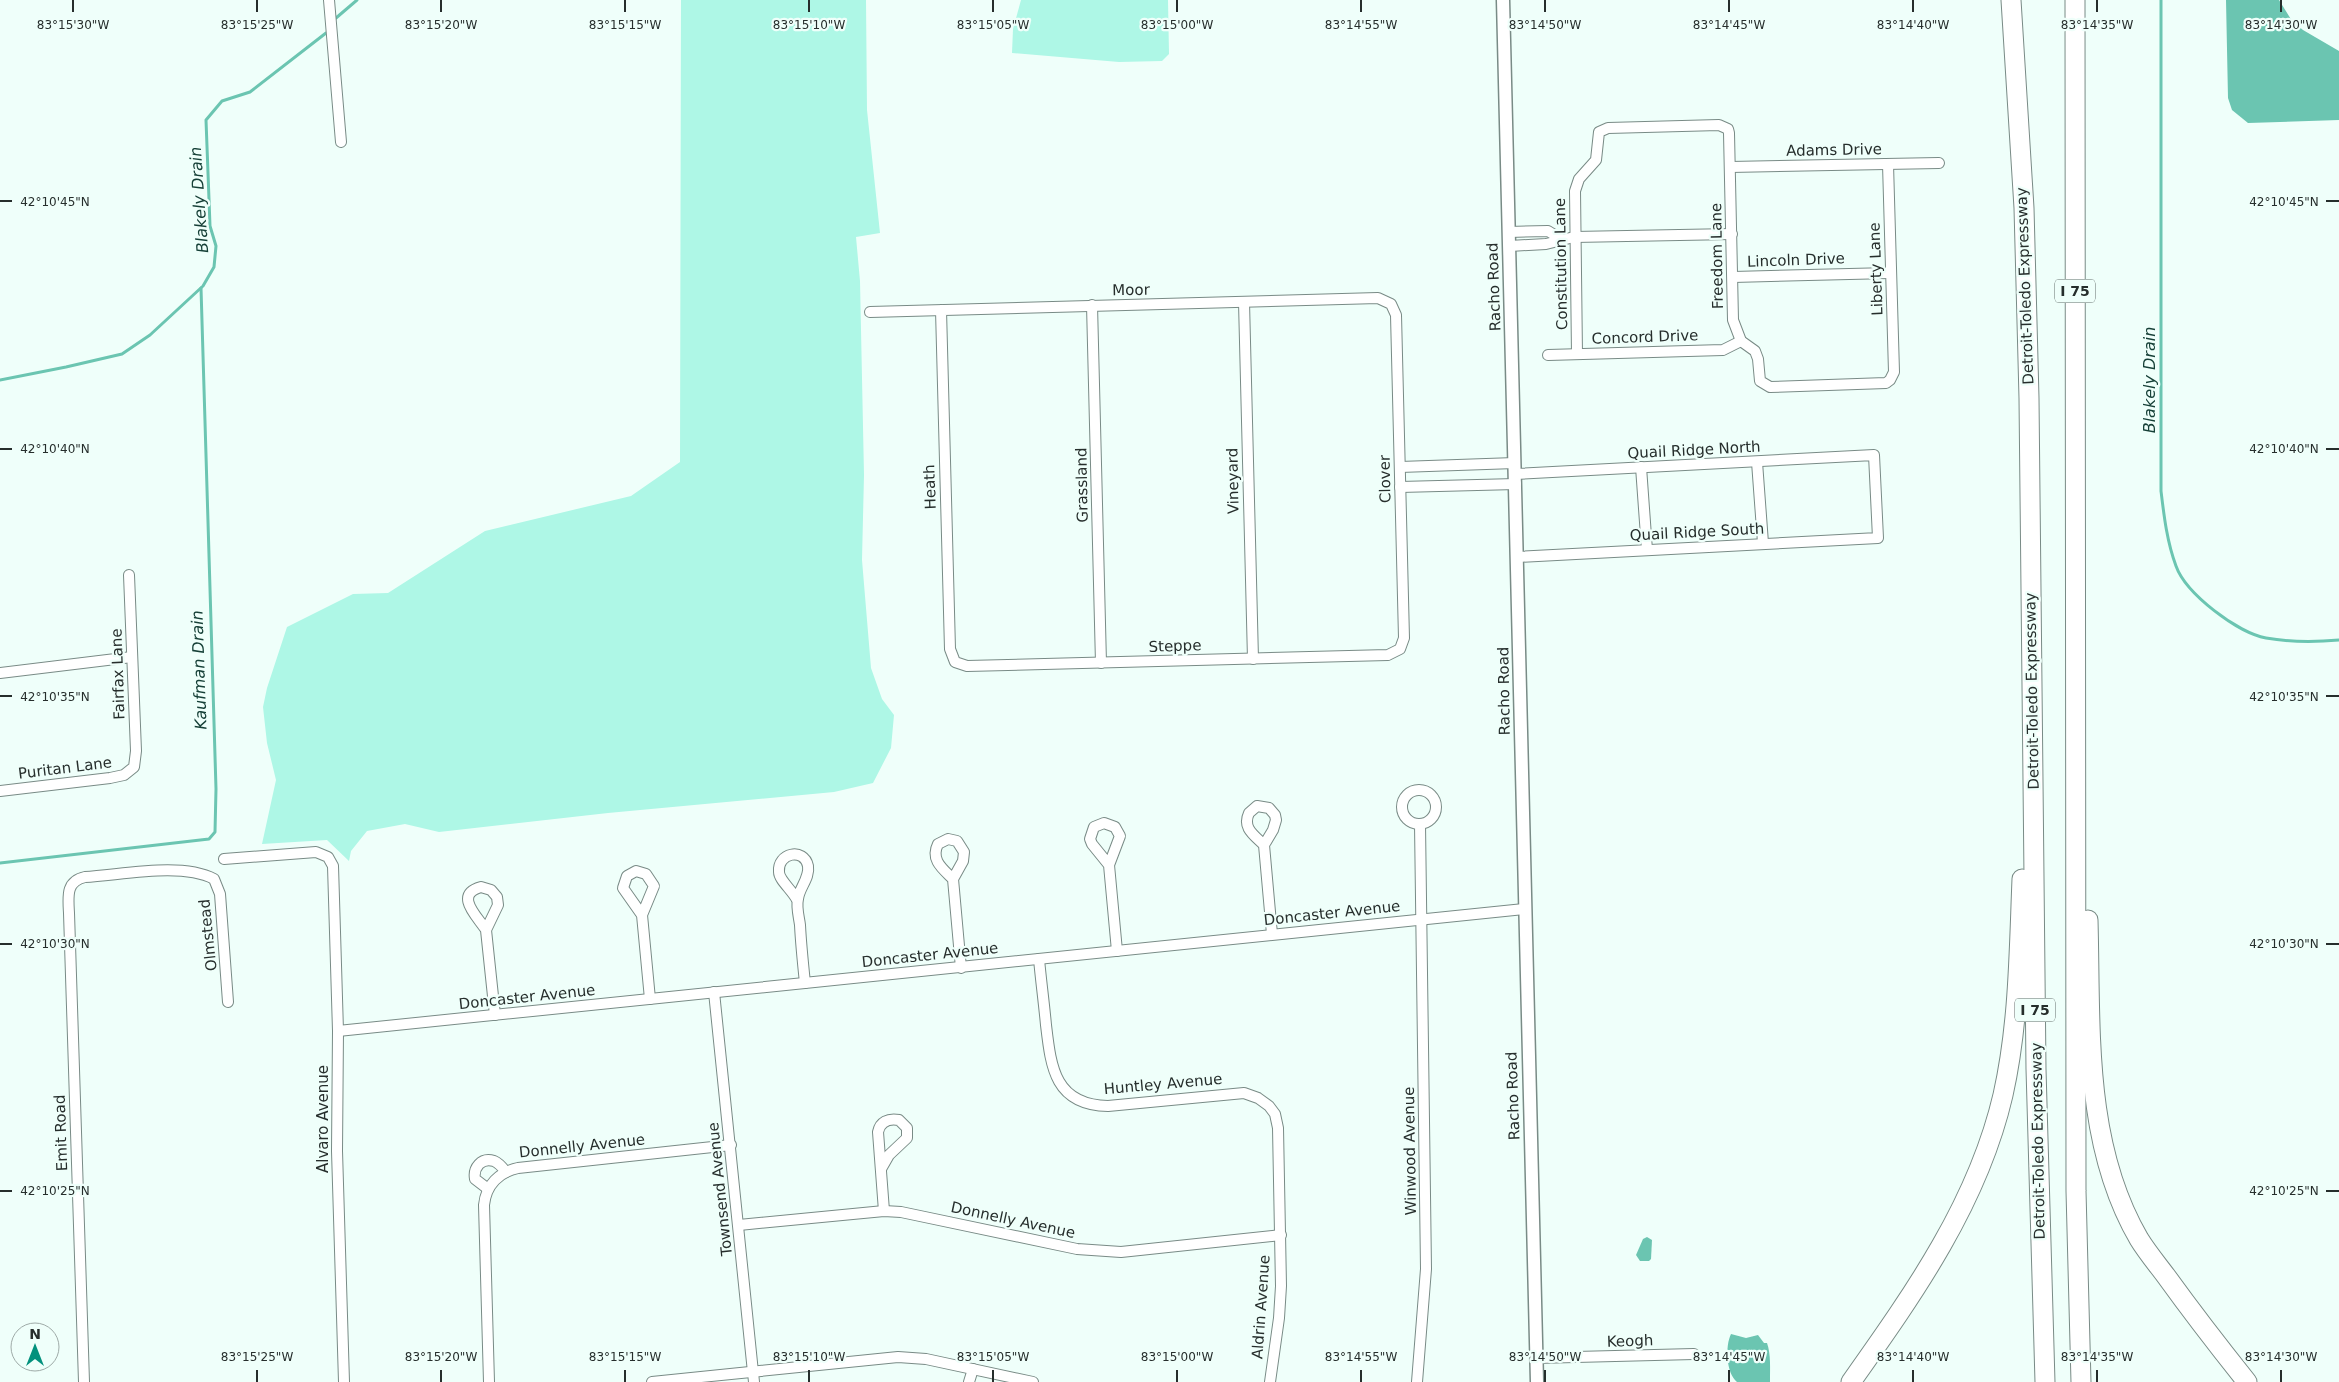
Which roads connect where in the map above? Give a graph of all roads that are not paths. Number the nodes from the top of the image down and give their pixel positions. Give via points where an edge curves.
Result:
1 (329, 0) edge
2 (1504, 0) edge
3 (2010, 0) edge
4 (2075, 0) edge
5 (1709, 125) joint
6 (341, 142) dead end
7 (1939, 163) dead end
8 (1888, 164) junction
9 (1730, 167) junction
10 (1509, 232) junction
11 (1732, 234) junction
12 (1574, 237) junction
13 (1561, 238) junction
14 (1510, 246) junction
15 (1890, 273) junction
16 (1732, 277) junction
17 (1244, 302) junction
18 (1391, 304) joint
19 (1092, 306) junction
20 (941, 310) junction
21 (870, 312) dead end
22 (1741, 341) junction
23 (1577, 354) junction
24 (1548, 355) dead end
25 (1770, 388) joint
26 (1757, 462) junction
27 (1400, 466) junction
28 (1642, 467) junction
29 (1515, 474) junction
30 (1400, 487) junction
31 (1878, 538) joint
32 (1763, 543) junction
33 (1647, 550) junction
34 (1517, 556) junction
35 (130, 575) dead end
36 (2031, 638) junction
37 (1396, 653) joint
38 (132, 657) junction
39 (1253, 659) junction
40 (956, 662) joint
41 (1101, 663) junction
42 (0, 672) edge
43 (2075, 677) junction
44 (132, 770) joint
45 (0, 791) edge
46 (1420, 824) dead end
47 (1264, 845) dead end
48 (224, 859) dead end
49 (1108, 865) dead end
50 (203, 874) joint
51 (953, 879) dead end
52 (797, 900) dead end
53 (1524, 909) junction
54 (642, 915) dead end
55 (1420, 920) junction
56 (486, 930) dead end
57 (1272, 934) junction
58 (1117, 951) junction
59 (1039, 959) junction
60 (961, 968) junction
61 (805, 983) junction
62 (714, 992) junction
63 (650, 999) junction
64 (228, 1002) dead end
65 (495, 1015) junction
66 (338, 1031) junction
67 (731, 1146) junction
68 (881, 1169) junction
69 (506, 1172) junction
70 (488, 1189) junction
71 (884, 1210) junction
72 (739, 1226) junction
73 (1280, 1234) junction
74 (1694, 1354) dead end
75 (1536, 1358) junction
76 (973, 1368) junction
77 (754, 1377) edge
78 (84, 1382) edge
79 (344, 1382) edge
80 (489, 1382) edge
81 (652, 1382) edge
82 (969, 1382) edge
83 (1034, 1382) edge
84 (1270, 1382) edge
85 (1417, 1382) edge
86 (1537, 1382) edge
87 (1851, 1382) edge
88 (2045, 1382) edge
89 (2081, 1382) edge
90 (2246, 1382) edge

1 - 6 street
2 - 10 street, Racho Road
3 - 36 highway, Detroit-Toledo Expressway / I 75 via 2024,208
4 - 43 highway, I 75
5 - 9 street, Freedom Lane via 1728,129
5 - 12 street, Constitution Lane via 1608,128 1599,132 1596,160 1577,184 1574,196
7 - 8 street, Adams Drive
8 - 9 street, Adams Drive
8 - 15 street, Liberty Lane
9 - 11 street, Freedom Lane
10 - 13 street via 1548,231
10 - 14 street, Racho Road
11 - 12 street
11 - 16 street, Freedom Lane
12 - 13 street
12 - 23 street, Constitution Lane
13 - 14 street via 1546,244
14 - 29 street, Racho Road
15 - 16 street, Lincoln Drive
15 - 25 street, Liberty Lane via 1894,372 1890,380 1880,385
16 - 22 street, Freedom Lane via 1733,320
17 - 18 street, Moor via 1378,298
17 - 19 street, Moor
17 - 39 street, Vineyard
18 - 27 street, Clover via 1396,315
19 - 20 street, Moor
19 - 41 street, Grassland
20 - 21 street, Moor
20 - 40 street, Heath via 950,649
22 - 23 street, Concord Drive via 1723,350
22 - 25 street, Freedom Lane via 1755,351 1760,381
23 - 24 street, Concord Drive
26 - 28 street, Quail Ridge North
26 - 31 street, Quail Ridge North via 1874,455
26 - 32 street
27 - 29 street
27 - 30 street, Clover
28 - 29 street, Quail Ridge North
28 - 33 street
29 - 30 street
29 - 34 street, Racho Road
30 - 37 street, Clover via 1404,638
31 - 32 street, Quail Ridge South
32 - 33 street, Quail Ridge South
33 - 34 street, Quail Ridge South
34 - 53 street, Racho Road
35 - 38 street, Fairfax Lane
36 - 87 highway via 2023,752 2023,847 2016,1004 2002,1095 1988,1146 1950,1232
36 - 88 highway, Detroit-Toledo Expressway / I 75 via 2036,1079
37 - 39 street, Steppe
38 - 42 street
38 - 44 street, Fairfax Lane via 136,750
39 - 41 street, Steppe
40 - 41 street, Steppe via 967,666
43 - 89 highway, I 75 via 2076,1191
43 - 90 highway via 2085,789 2092,1072 2096,1116 2114,1182 2139,1240
44 - 45 street, Puritan Lane via 124,776
46 - 55 street, Winwood Avenue
47 - 57 street
48 - 66 street, Alvaro Avenue via 316,852 328,856 333,866
49 - 58 street
50 - 64 street, Olmstead via 214,880 220,894
50 - 78 street, Emit Road via 162,872 85,877 76,879 68,891
51 - 60 street
52 - 61 street
53 - 55 street, Doncaster Avenue
53 - 75 street, Racho Road
54 - 63 street
55 - 57 street, Doncaster Avenue
55 - 85 street, Winwood Avenue via 1426,1270
56 - 65 street
57 - 58 street, Doncaster Avenue
58 - 59 street, Doncaster Avenue
59 - 60 street, Doncaster Avenue
59 - 73 street, Huntley Avenue via 1051,1064 1064,1089 1078,1100 1095,1106 1108,1106 1244,1093 1269,1106 1275,1114 1278,1128
60 - 61 street, Doncaster Avenue
61 - 62 street, Doncaster Avenue
62 - 63 street, Doncaster Avenue
62 - 67 street, Townsend Avenue
63 - 65 street, Doncaster Avenue
65 - 66 street, Doncaster Avenue
66 - 79 street, Alvaro Avenue via 337,1151
67 - 69 street, Donnelly Avenue via 518,1168
67 - 72 street, Townsend Avenue
68 - 68 street via 889,1155 907,1138 907,1128 899,1120 886,1120 879,1127
68 - 71 street
69 - 70 street, Donnelly Avenue
69 - 70 street via 491,1161 478,1164 476,1179
70 - 80 street via 484,1205
71 - 72 street, Donnelly Avenue
71 - 73 street, Donnelly Avenue via 914,1213 1100,1252
72 - 77 street, Townsend Avenue
73 - 84 street, Aldrin Avenue via 1279,1318
74 - 75 street, Keogh
75 - 86 street, Racho Road
76 - 77 street via 898,1357
76 - 82 street
76 - 83 street
77 - 81 street

